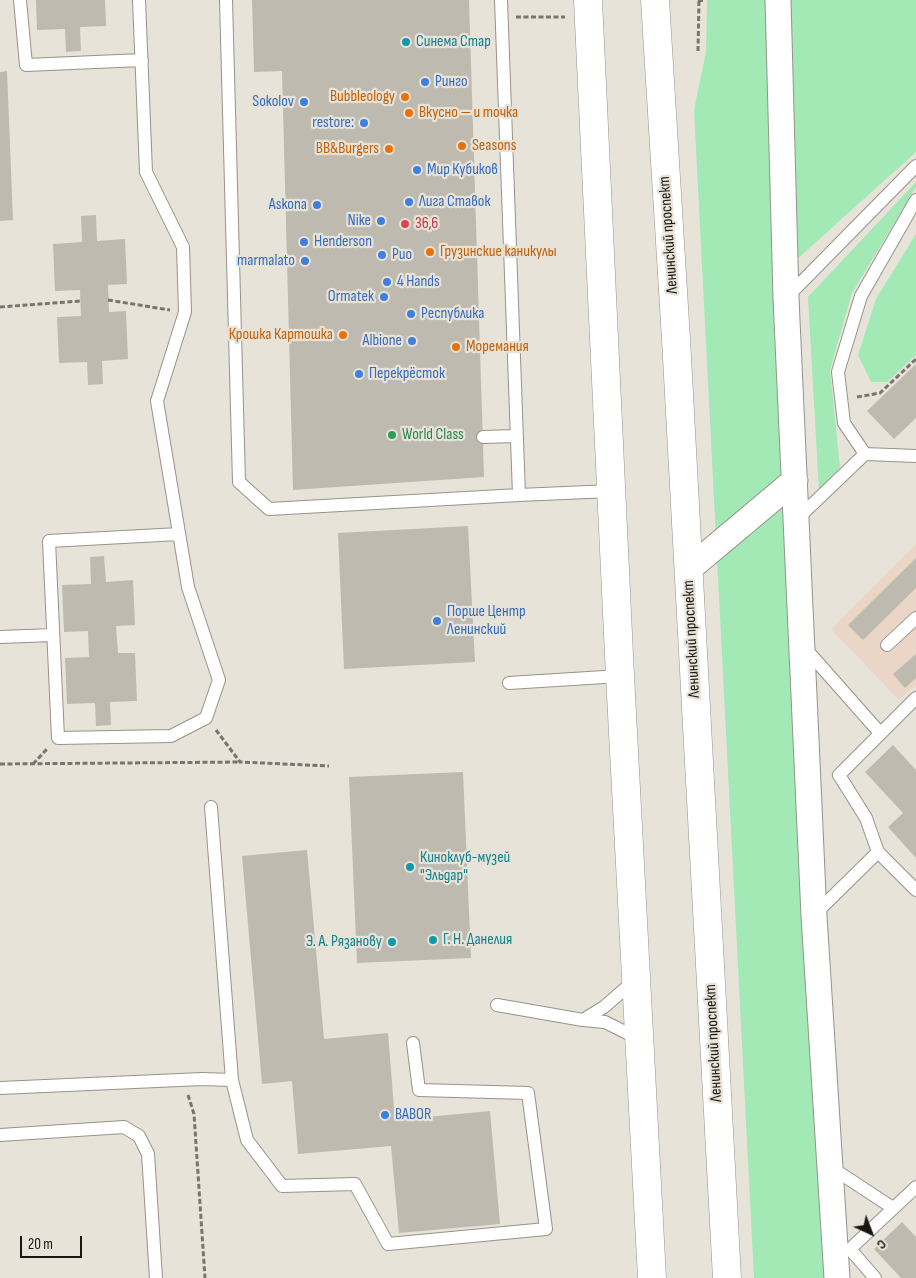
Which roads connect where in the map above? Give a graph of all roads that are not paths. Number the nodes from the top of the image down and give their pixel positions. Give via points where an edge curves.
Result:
1 (20, 0) edge
2 (139, 0) edge
3 (226, 0) edge
4 (502, 0) edge
5 (588, 0) edge
6 (655, 0) edge
7 (778, 0) edge
8 (142, 60) junction
9 (916, 166) edge
10 (916, 200) edge
11 (786, 298) junction
12 (517, 436) junction
13 (483, 437) dead end
14 (865, 454) junction
15 (916, 456) edge
16 (795, 480) junction
17 (611, 490) junction
18 (519, 495) junction
19 (796, 520) junction
20 (179, 534) junction
21 (689, 569) junction
22 (916, 618) edge
23 (53, 635) junction
24 (0, 637) edge
25 (802, 644) junction
26 (887, 645) dead end
27 (620, 676) junction
28 (509, 683) dead end
29 (914, 706) edge
30 (880, 734) junction
31 (211, 807) dead end
32 (878, 852) junction
33 (916, 890) edge
34 (814, 916) junction
35 (636, 979) junction
36 (497, 1005) dead end
37 (584, 1020) junction
38 (640, 1040) junction
39 (413, 1043) dead end
40 (232, 1080) junction
41 (0, 1090) edge
42 (0, 1135) edge
43 (832, 1168) junction
44 (915, 1191) edge
45 (894, 1208) junction
46 (156, 1278) edge
47 (652, 1278) edge
48 (727, 1278) edge
49 (837, 1278) edge
50 (875, 1278) edge

1 - 8 lane via 26,65
2 - 8 lane
3 - 18 lane via 239,482 269,510
4 - 12 lane
5 - 17 main road
6 - 21 main road, Ленинский проспект
7 - 11 street
8 - 20 lane via 146,172 183,247 185,312 158,401
9 - 11 lane
10 - 14 lane via 862,296 838,372 844,423
11 - 16 street
12 - 13 lane
12 - 18 lane
14 - 15 lane
14 - 19 lane
16 - 19 street
16 - 21 street
17 - 18 lane
17 - 27 main road
19 - 25 street
20 - 23 lane via 49,540
20 - 23 lane via 188,587 218,680 206,718 172,736 58,738
21 - 48 main road, Ленинский проспект
22 - 26 lane
23 - 24 lane
25 - 30 lane
25 - 34 street
27 - 28 lane
27 - 35 main road
29 - 30 lane
30 - 32 lane via 839,775 866,818
31 - 40 lane
32 - 33 lane
32 - 34 lane
34 - 43 street
35 - 37 lane via 604,1008
35 - 38 main road
36 - 37 lane
37 - 38 lane via 605,1022
38 - 47 main road
39 - 40 lane via 419,1090 528,1093 546,1229 388,1244 355,1184 282,1186 247,1140
40 - 41 lane
42 - 46 lane via 124,1127 139,1136 148,1154
43 - 45 lane
43 - 49 street
44 - 45 lane
45 - 50 lane via 850,1248

